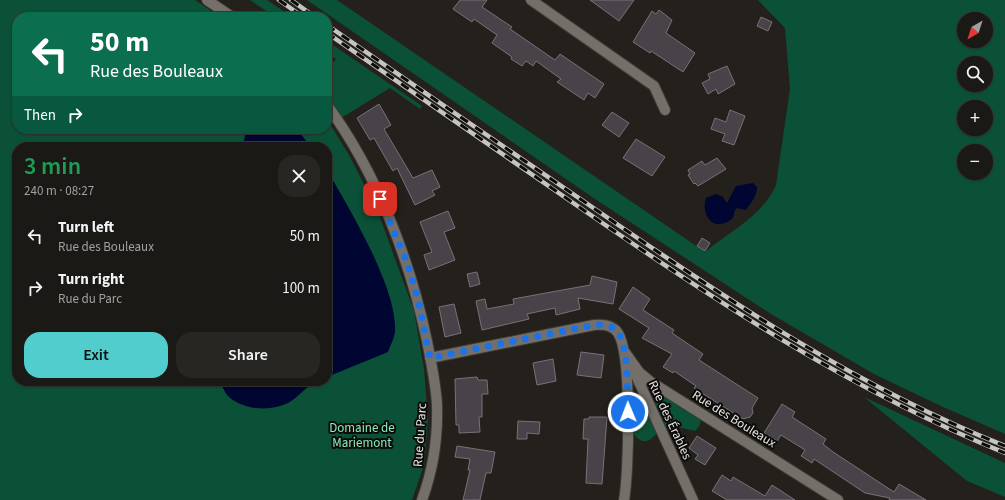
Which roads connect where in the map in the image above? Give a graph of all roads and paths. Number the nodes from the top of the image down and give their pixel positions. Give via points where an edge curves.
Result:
1 (207, 0) edge
2 (532, 0) edge
3 (225, 12) edge
4 (665, 110) dead end
5 (332, 112) edge
6 (624, 351) junction
7 (430, 358) junction
8 (422, 500) edge
9 (624, 500) edge
10 (693, 500) edge
11 (838, 500) edge

1 - 3 street
2 - 4 street via 654,86
5 - 7 street, Rue du Parc via 356,152 392,223 418,299
6 - 7 street, Rue des Bouleaux via 619,334 602,324
6 - 9 street, Rue des Bouleaux via 627,402
6 - 10 street, Rue des Érables
6 - 11 street, Rue des Bouleaux via 639,372 651,382
7 - 8 street, Rue du Parc via 437,404 437,423 434,459

